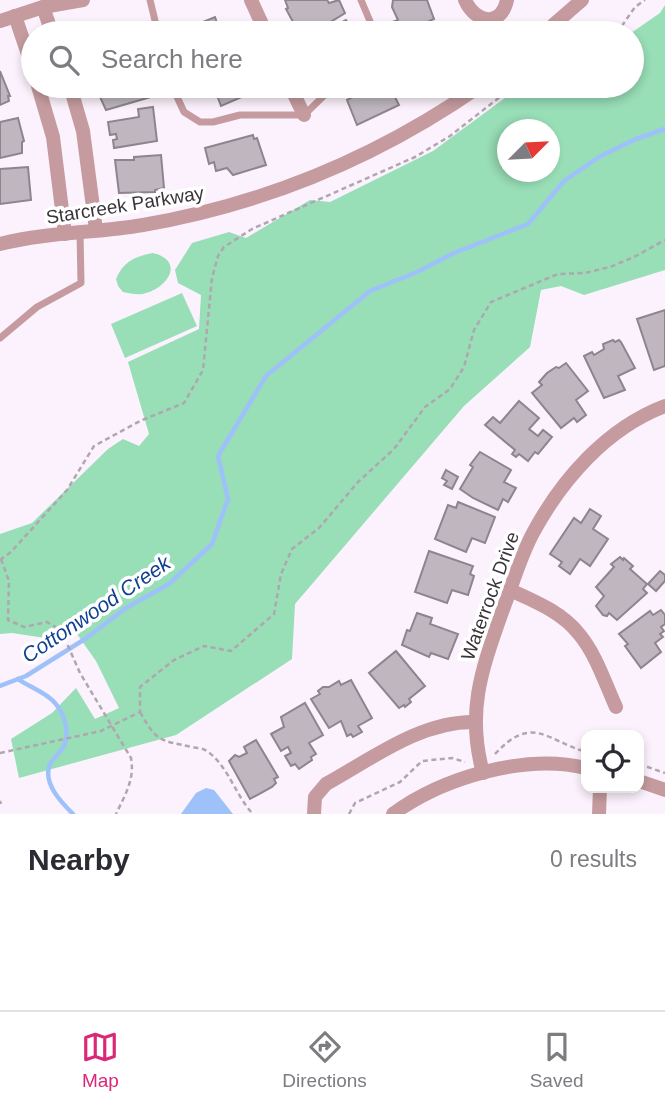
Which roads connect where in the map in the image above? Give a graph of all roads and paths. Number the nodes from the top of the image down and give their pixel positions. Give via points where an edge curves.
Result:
1 (83, 0) edge
2 (150, 0) edge
3 (251, 0) edge
4 (361, 0) edge
5 (465, 0) edge
6 (507, 0) edge
7 (582, 0) edge
8 (645, 0) edge
9 (43, 7) junction
10 (15, 16) junction
11 (0, 21) edge
12 (48, 21) edge
13 (155, 21) edge
14 (261, 21) edge
15 (370, 21) edge
16 (558, 21) edge
17 (626, 21) edge
18 (21, 34) edge
19 (41, 98) edge
20 (73, 98) edge
21 (178, 98) edge
22 (296, 98) edge
23 (322, 98) edge
24 (460, 98) edge
25 (499, 98) edge
26 (304, 115) junction
27 (96, 230) junction
28 (72, 233) junction
29 (665, 240) edge
30 (0, 243) edge
31 (0, 338) edge
32 (665, 406) edge
33 (1, 559) edge
34 (510, 590) junction
35 (616, 707) dead end
36 (140, 712) junction
37 (475, 722) junction
38 (111, 726) junction
39 (581, 750) edge
40 (0, 753) edge
41 (481, 766) junction
42 (644, 766) edge
43 (581, 768) edge
44 (665, 773) edge
45 (644, 783) edge
46 (665, 790) edge
47 (600, 793) edge
48 (116, 814) edge
49 (253, 814) edge
50 (314, 814) edge
51 (349, 814) edge
52 (393, 814) edge
53 (598, 814) edge

1 - 9 street
2 - 13 lane
3 - 14 street
4 - 15 lane
5 - 6 street via 470,10 484,19 501,14
7 - 16 street
8 - 17 path
9 - 10 street
9 - 12 street
10 - 11 street
10 - 18 street
19 - 28 street
20 - 27 street via 83,131
21 - 26 lane via 184,111 200,122 240,115
22 - 26 street
23 - 26 lane
24 - 27 street, Starcreek Parkway via 374,150 289,187 208,213
25 - 33 path via 415,157 252,229 224,247 212,278 203,370 184,402 94,446 67,490
27 - 28 street, Starcreek Parkway
28 - 30 street, Starcreek Parkway
28 - 31 lane via 81,283 37,307
29 - 36 path via 610,267 558,274 491,302 450,389 425,407 394,449 292,550 281,574 274,614 231,651 204,646 174,660 140,687
32 - 34 street, Waterrock Drive via 610,437 563,486 533,533
33 - 38 path via 9,581 8,620 24,627 47,622 61,630
34 - 35 street via 543,605 579,633
34 - 37 street, Waterrock Drive via 482,673
36 - 38 path
36 - 49 path via 160,740 206,749
37 - 41 street, Waterrock Drive
37 - 50 street via 422,731 326,784 315,797
38 - 40 path
38 - 48 path via 131,758 133,771
39 - 41 path via 551,736 520,734
41 - 43 street
41 - 51 path via 452,758 422,761 400,782 363,797
41 - 52 street
42 - 44 path
45 - 46 street
47 - 53 street

